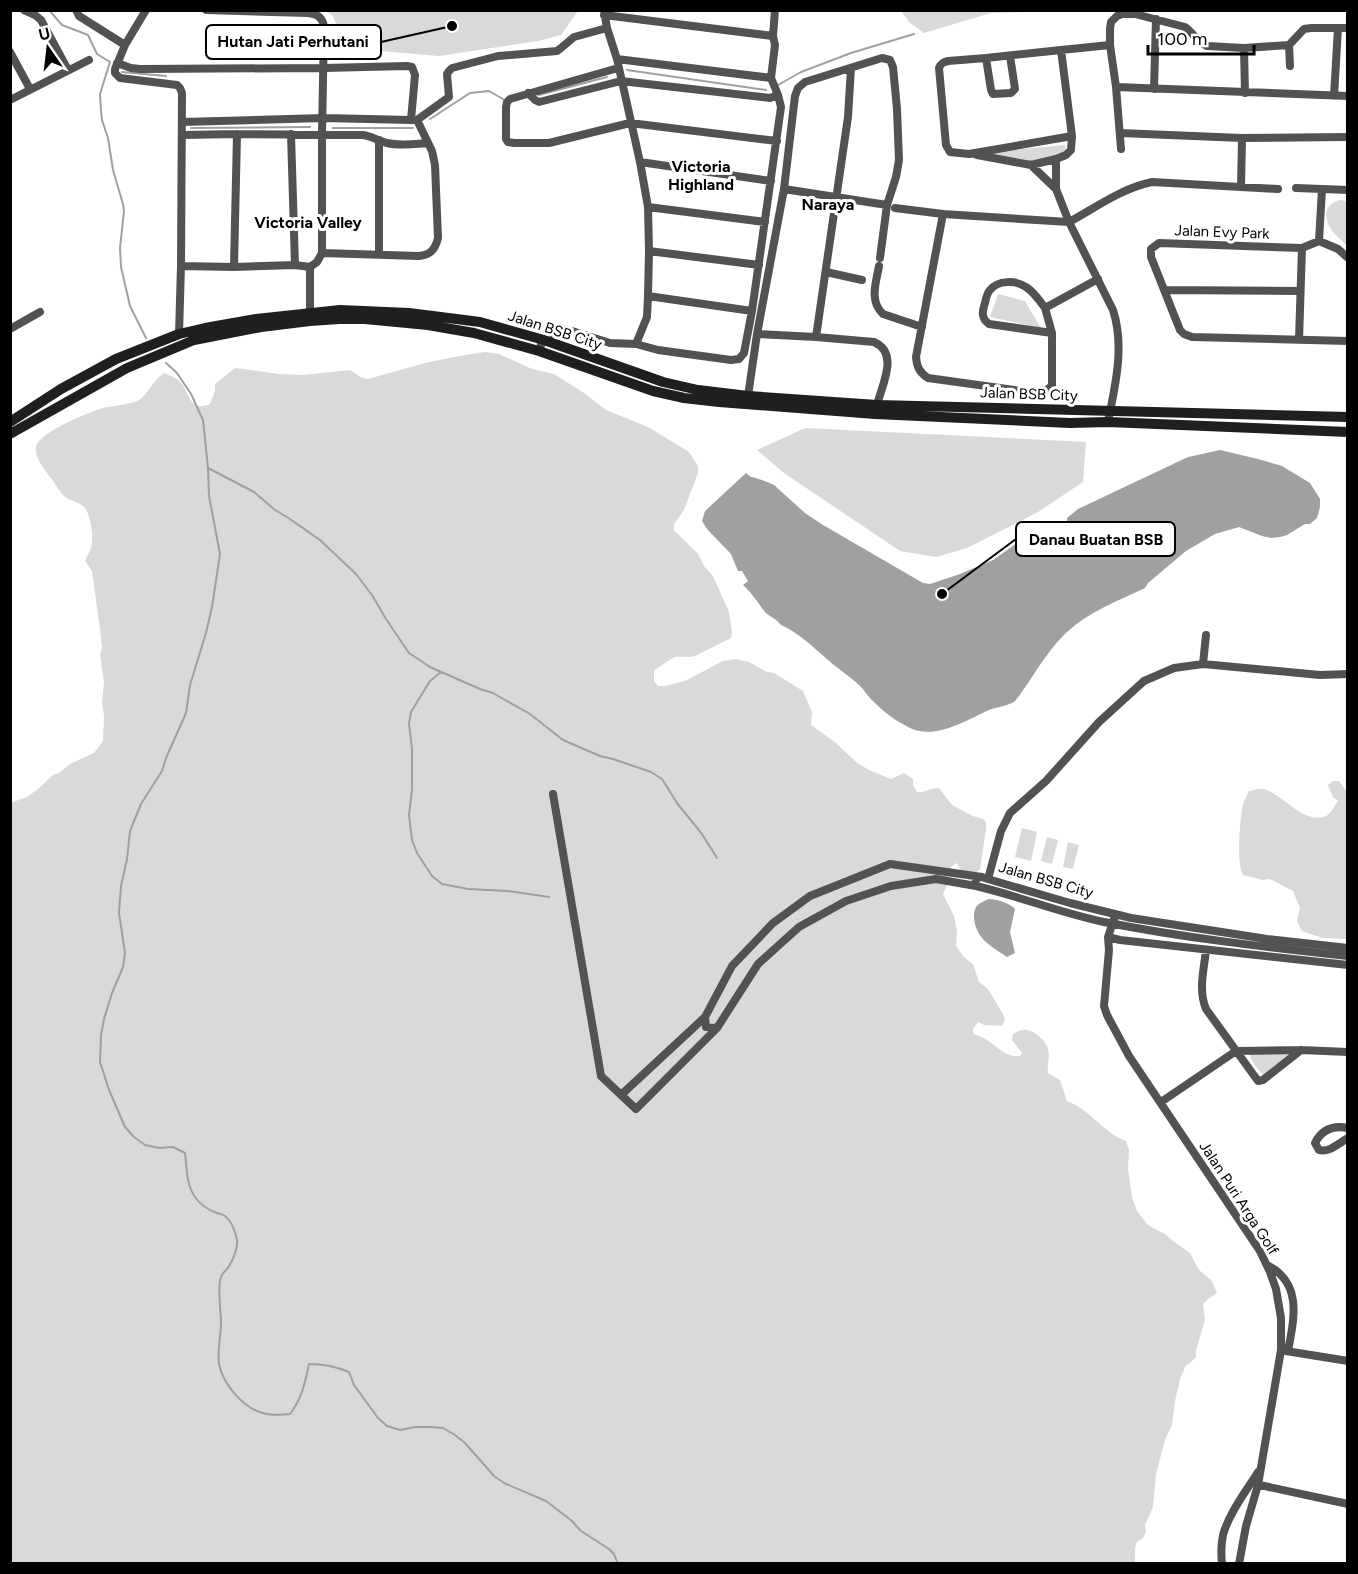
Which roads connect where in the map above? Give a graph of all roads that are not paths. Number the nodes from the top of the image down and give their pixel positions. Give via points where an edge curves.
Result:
1 (24, 10) edge
2 (76, 10) edge
3 (146, 10) edge
4 (206, 10) edge
5 (775, 10) edge
6 (604, 13) edge
7 (1156, 19) junction
8 (607, 28) junction
9 (1338, 28) junction
10 (1347, 28) edge
11 (773, 36) junction
12 (125, 45) junction
13 (1110, 45) junction
14 (1289, 45) junction
15 (1244, 48) junction
16 (1061, 50) junction
17 (10, 52) edge
18 (1010, 56) junction
19 (986, 58) junction
20 (89, 60) dead end
21 (117, 63) junction
22 (618, 64) junction
23 (1290, 66) dead end
24 (324, 68) junction
25 (851, 68) junction
26 (68, 70) junction
27 (771, 78) junction
28 (621, 81) junction
29 (1116, 87) junction
30 (30, 89) junction
31 (1154, 89) junction
32 (528, 93) junction
33 (1245, 93) junction
34 (778, 95) junction
35 (1334, 96) junction
36 (1347, 96) edge
37 (10, 100) edge
38 (322, 118) junction
39 (414, 120) junction
40 (182, 122) junction
41 (630, 123) junction
42 (1120, 133) junction
43 (237, 134) junction
44 (291, 134) junction
45 (322, 134) junction
46 (182, 135) junction
47 (1072, 136) junction
48 (1347, 137) edge
49 (1242, 138) junction
50 (379, 140) junction
51 (777, 141) junction
52 (428, 143) junction
53 (1122, 149) dead end
54 (969, 154) junction
55 (1056, 159) junction
56 (640, 162) junction
57 (1031, 165) junction
58 (771, 181) junction
59 (1241, 187) junction
60 (1296, 188) dead end
61 (784, 189) junction
62 (1056, 189) junction
63 (1278, 189) dead end
64 (1322, 189) junction
65 (1347, 190) edge
66 (837, 197) junction
67 (648, 207) junction
68 (891, 207) junction
69 (943, 214) junction
70 (765, 222) junction
71 (1069, 222) junction
72 (1319, 241) junction
73 (1302, 248) junction
74 (649, 251) junction
75 (321, 253) junction
76 (379, 254) junction
77 (1347, 258) edge
78 (295, 265) junction
79 (759, 265) junction
80 (181, 266) junction
81 (234, 267) junction
82 (310, 267) junction
83 (826, 272) junction
84 (1098, 279) junction
85 (862, 280) dead end
86 (1165, 290) junction
87 (1300, 291) junction
88 (648, 296) junction
89 (1045, 308) junction
90 (752, 311) junction
91 (40, 312) dead end
92 (310, 317) junction
93 (922, 327) junction
94 (10, 329) edge
95 (567, 330) junction
96 (1052, 333) junction
97 (179, 334) junction
98 (757, 334) junction
99 (816, 337) junction
100 (543, 340) junction
101 (1299, 340) junction
102 (1347, 341) edge
103 (636, 344) junction
104 (558, 346) junction
105 (539, 351) junction
106 (748, 396) junction
107 (876, 410) junction
108 (1109, 417) junction
109 (1347, 417) edge
110 (10, 422) edge
111 (1347, 432) edge
112 (10, 434) edge
113 (1206, 635) dead end
114 (1203, 664) junction
115 (1347, 674) edge
116 (554, 794) dead end
117 (984, 878) junction
118 (976, 886) junction
119 (1131, 918) junction
120 (1114, 919) junction
121 (1127, 926) junction
122 (1108, 937) junction
123 (1120, 940) junction
124 (1347, 948) edge
125 (1109, 950) junction
126 (1206, 951) junction
127 (1347, 956) edge
128 (1347, 965) edge
129 (705, 1017) junction
130 (717, 1028) junction
131 (1301, 1050) junction
132 (1236, 1051) junction
133 (1347, 1052) edge
134 (621, 1095) junction
135 (1161, 1102) junction
136 (1347, 1128) edge
137 (1347, 1138) edge
138 (1267, 1265) junction
139 (1285, 1351) junction
140 (1347, 1361) edge
141 (1255, 1484) junction
142 (1347, 1502) edge
143 (1222, 1563) edge
144 (1239, 1563) edge

1 - 26 street via 40,20
2 - 12 street via 79,16
3 - 12 street
4 - 24 street via 315,14 324,26
5 - 11 street
6 - 8 street
6 - 11 street
7 - 13 street via 1135,14 1117,16 1110,25
7 - 15 street via 1185,27 1208,46
7 - 31 street
8 - 22 street
8 - 39 street via 574,37 557,51 498,56 452,68 447,74 449,98
9 - 10 street
9 - 14 street via 1304,29
9 - 35 street
11 - 27 street
12 - 21 street
13 - 16 street
13 - 29 street
14 - 15 street
14 - 23 street
15 - 33 street
16 - 18 street
16 - 47 street
17 - 30 street
18 - 19 street
18 - 19 street via 1016,88 1011,93 993,94
19 - 54 street via 943,62 939,68 946,146 950,152
20 - 26 street
21 - 24 street via 140,69
21 - 40 street via 115,73 120,78 180,88
22 - 27 street
22 - 28 street
22 - 32 street
24 - 38 street
24 - 39 street via 412,67
25 - 61 street via 805,82 798,88
25 - 66 street
25 - 68 street via 882,58 890,60 893,67 899,160
26 - 30 street
27 - 34 street
28 - 32 street via 539,102
28 - 34 street via 770,98
28 - 41 street
29 - 31 street
29 - 42 street
30 - 37 street
31 - 33 street
32 - 41 street via 507,102 508,142 549,143
33 - 35 street
34 - 51 street via 781,107
35 - 36 street
38 - 39 street
38 - 40 street
38 - 45 street
39 - 52 street
40 - 46 street
41 - 51 street
41 - 56 street
42 - 49 street
42 - 53 street
43 - 44 street
43 - 46 street
43 - 81 street
44 - 45 street
44 - 78 street
45 - 50 street via 363,135
45 - 75 street
46 - 80 street
47 - 54 street
47 - 55 street via 1070,152
48 - 49 street
49 - 59 street
50 - 52 street via 405,145
50 - 76 street
51 - 58 street
52 - 76 street via 435,165 436,243 427,255
54 - 57 street
55 - 57 street
55 - 62 street
56 - 58 street
56 - 67 street
57 - 62 street
58 - 70 street
59 - 63 street
59 - 71 street via 1152,182 1130,189
60 - 64 street
61 - 66 street
61 - 98 street
62 - 71 street
64 - 65 street
64 - 72 street
66 - 68 street
66 - 83 street
67 - 70 street
67 - 74 street
68 - 69 street
68 - 93 street via 875,305 883,314
69 - 71 street
69 - 93 street
70 - 79 street
71 - 84 street
72 - 73 street, Jalan Evy Park
72 - 77 street via 1338,249
73 - 86 street, Jalan Evy Park via 1159,243 1151,249 1152,257
73 - 87 street
74 - 79 street
74 - 88 street
75 - 76 street
75 - 82 street
78 - 81 street
78 - 82 street
79 - 90 street
80 - 81 street
80 - 97 street
82 - 92 street
83 - 85 street
83 - 99 street
84 - 89 street
84 - 108 street via 1119,332 1116,384
86 - 87 street
86 - 101 street, Jalan Evy Park via 1180,330 1192,338
87 - 101 street
88 - 90 street
88 - 103 street via 647,316
89 - 96 street
89 - 96 street via 1024,285 1006,282 991,288 982,313 989,324
90 - 103 street via 744,353 739,359
91 - 94 street
92 - 97 street, Jalan BSB City via 256,319
92 - 100 street, Jalan BSB City via 340,310 436,315 480,322
92 - 105 street, Jalan BSB City via 428,325
92 - 112 street, Jalan BSB City via 177,346 127,368
93 - 96 street via 917,366 928,378 1036,393 1052,386
95 - 100 street
95 - 103 street via 610,343
95 - 104 street
97 - 110 street, Jalan BSB City via 116,359
98 - 99 street
98 - 106 street
99 - 107 street via 881,345 888,356 888,367
100 - 104 street, Jalan BSB City
100 - 105 street
101 - 102 street, Jalan Evy Park
104 - 106 street, Jalan BSB City via 663,381
105 - 107 street, Jalan BSB City via 684,398
106 - 107 street, Jalan BSB City
107 - 108 street, Jalan BSB City
108 - 109 street, Jalan BSB City
108 - 111 street, Jalan BSB City
113 - 114 street
114 - 115 street
114 - 117 street via 1174,668 1144,681 1099,722 1046,781 1010,813
116 - 134 street via 601,1076
117 - 118 street, Jalan BSB City via 976,879
117 - 120 street, Jalan BSB City
117 - 129 street via 890,864 810,896 773,923 732,966
118 - 120 street, Jalan BSB City via 1069,913
118 - 130 street via 936,879 891,886 846,901 799,927 758,964
119 - 120 street, Jalan BSB City
119 - 121 street
119 - 124 street, Jalan BSB City
120 - 121 street, Jalan BSB City
120 - 122 street, Jalan Puri Arga Golf
121 - 123 street
121 - 127 street, Jalan BSB City
122 - 123 street
122 - 125 street, Jalan Puri Arga Golf
123 - 125 street
123 - 126 street
125 - 135 street, Jalan Puri Arga Golf via 1104,1005 1129,1056
126 - 128 street
126 - 132 street via 1203,1002
129 - 130 street via 705,1027
129 - 134 street
130 - 134 street via 636,1109
131 - 132 street
131 - 132 street via 1260,1081
131 - 133 street
132 - 135 street
135 - 138 street, Jalan Puri Arga Golf
136 - 137 street via 1327,1129 1317,1138 1316,1148 1323,1152
138 - 139 street, Jalan Puri Arga Golf via 1276,1289
138 - 139 street via 1287,1282 1293,1298 1295,1316
139 - 140 street
139 - 141 street, Jalan Puri Arga Golf
141 - 142 street
141 - 143 street, Jalan Puri Arga Golf via 1228,1522
141 - 144 street, Jalan Puri Arga Golf

